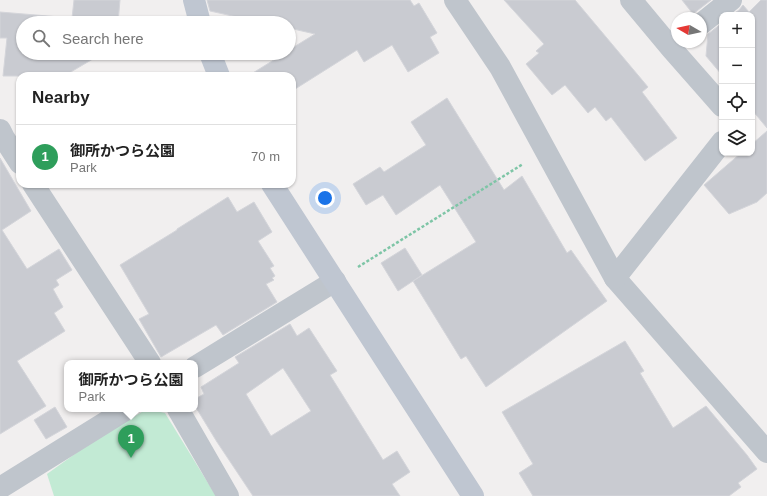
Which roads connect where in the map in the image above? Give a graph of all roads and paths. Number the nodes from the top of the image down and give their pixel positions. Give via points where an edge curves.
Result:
1 (194, 0) edge
2 (454, 0) edge
3 (631, 0) edge
4 (731, 0) edge
5 (198, 16) edge
6 (707, 19) edge
7 (671, 42) edge
8 (676, 48) edge
9 (213, 60) edge
10 (217, 72) edge
11 (719, 102) edge
12 (0, 130) edge
13 (719, 146) edge
14 (546, 151) junction
15 (16, 157) edge
16 (37, 188) edge
17 (275, 188) edge
18 (615, 278) junction
19 (335, 281) junction
20 (148, 360) edge
21 (198, 365) edge
22 (122, 412) edge
23 (180, 412) edge
24 (767, 452) edge
25 (0, 488) edge
26 (228, 496) edge
27 (473, 496) edge

1 - 5 street
2 - 14 street via 500,67
3 - 7 street
4 - 6 street
8 - 11 street
9 - 10 street
12 - 15 street
13 - 18 street
14 - 18 street
14 - 19 path
16 - 20 street
17 - 19 street
18 - 24 street
19 - 21 street
19 - 27 street
22 - 25 street
23 - 26 street

